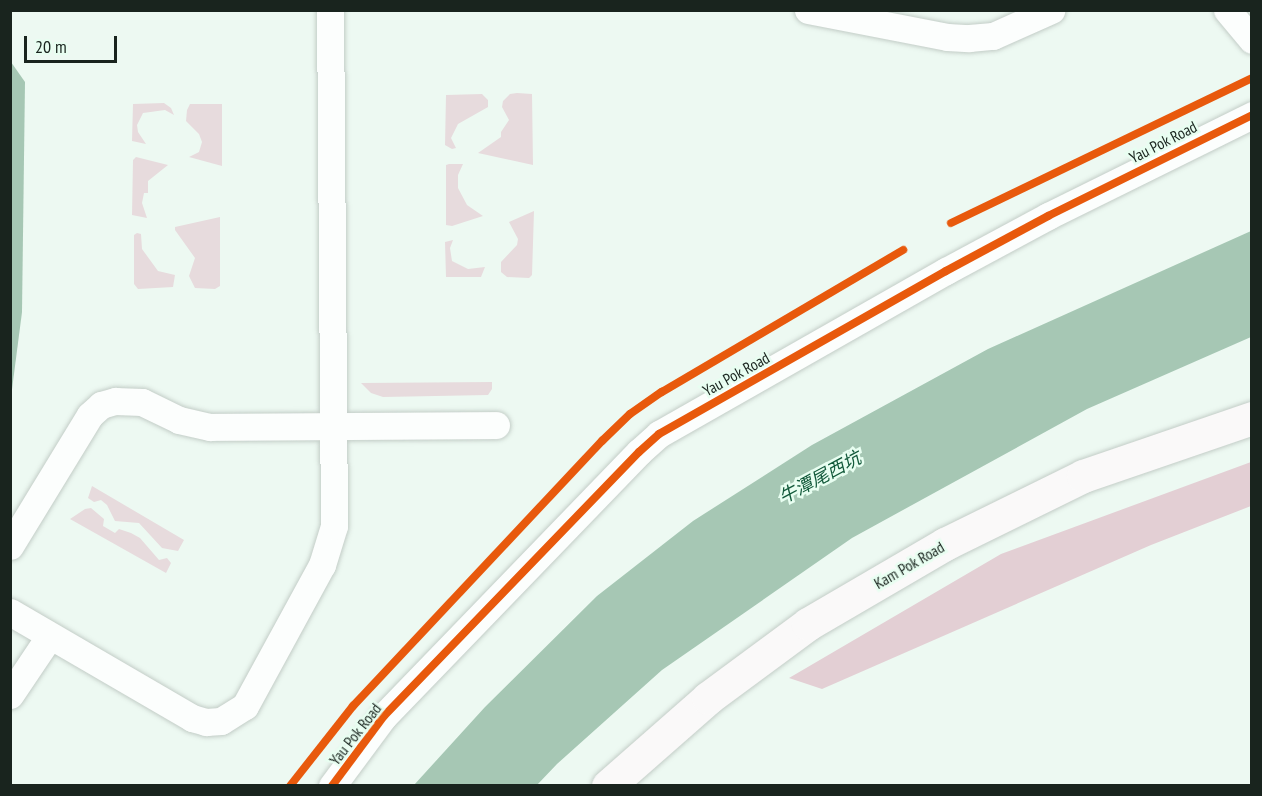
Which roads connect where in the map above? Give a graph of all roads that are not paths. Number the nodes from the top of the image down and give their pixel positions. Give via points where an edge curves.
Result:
1 (330, 10) edge
2 (808, 10) edge
3 (1052, 10) edge
4 (1227, 10) edge
5 (1251, 40) edge
6 (1251, 115) edge
7 (1251, 418) edge
8 (496, 424) dead end
9 (333, 425) junction
10 (10, 546) edge
11 (10, 612) edge
12 (49, 637) junction
13 (10, 695) edge
14 (332, 786) edge
15 (608, 786) edge

1 - 9 street
2 - 3 street via 969,38 993,36
4 - 5 street
6 - 14 street, Yau Pok Road via 1048,216 659,434 384,716
7 - 15 street, Kam Pok Road via 1083,476 945,544 808,624 708,698
8 - 9 street
9 - 10 street via 210,427 179,420 142,402 101,405 90,415
9 - 12 street via 334,526 322,565 245,706 235,714 221,721 192,718
11 - 12 street
12 - 13 street

